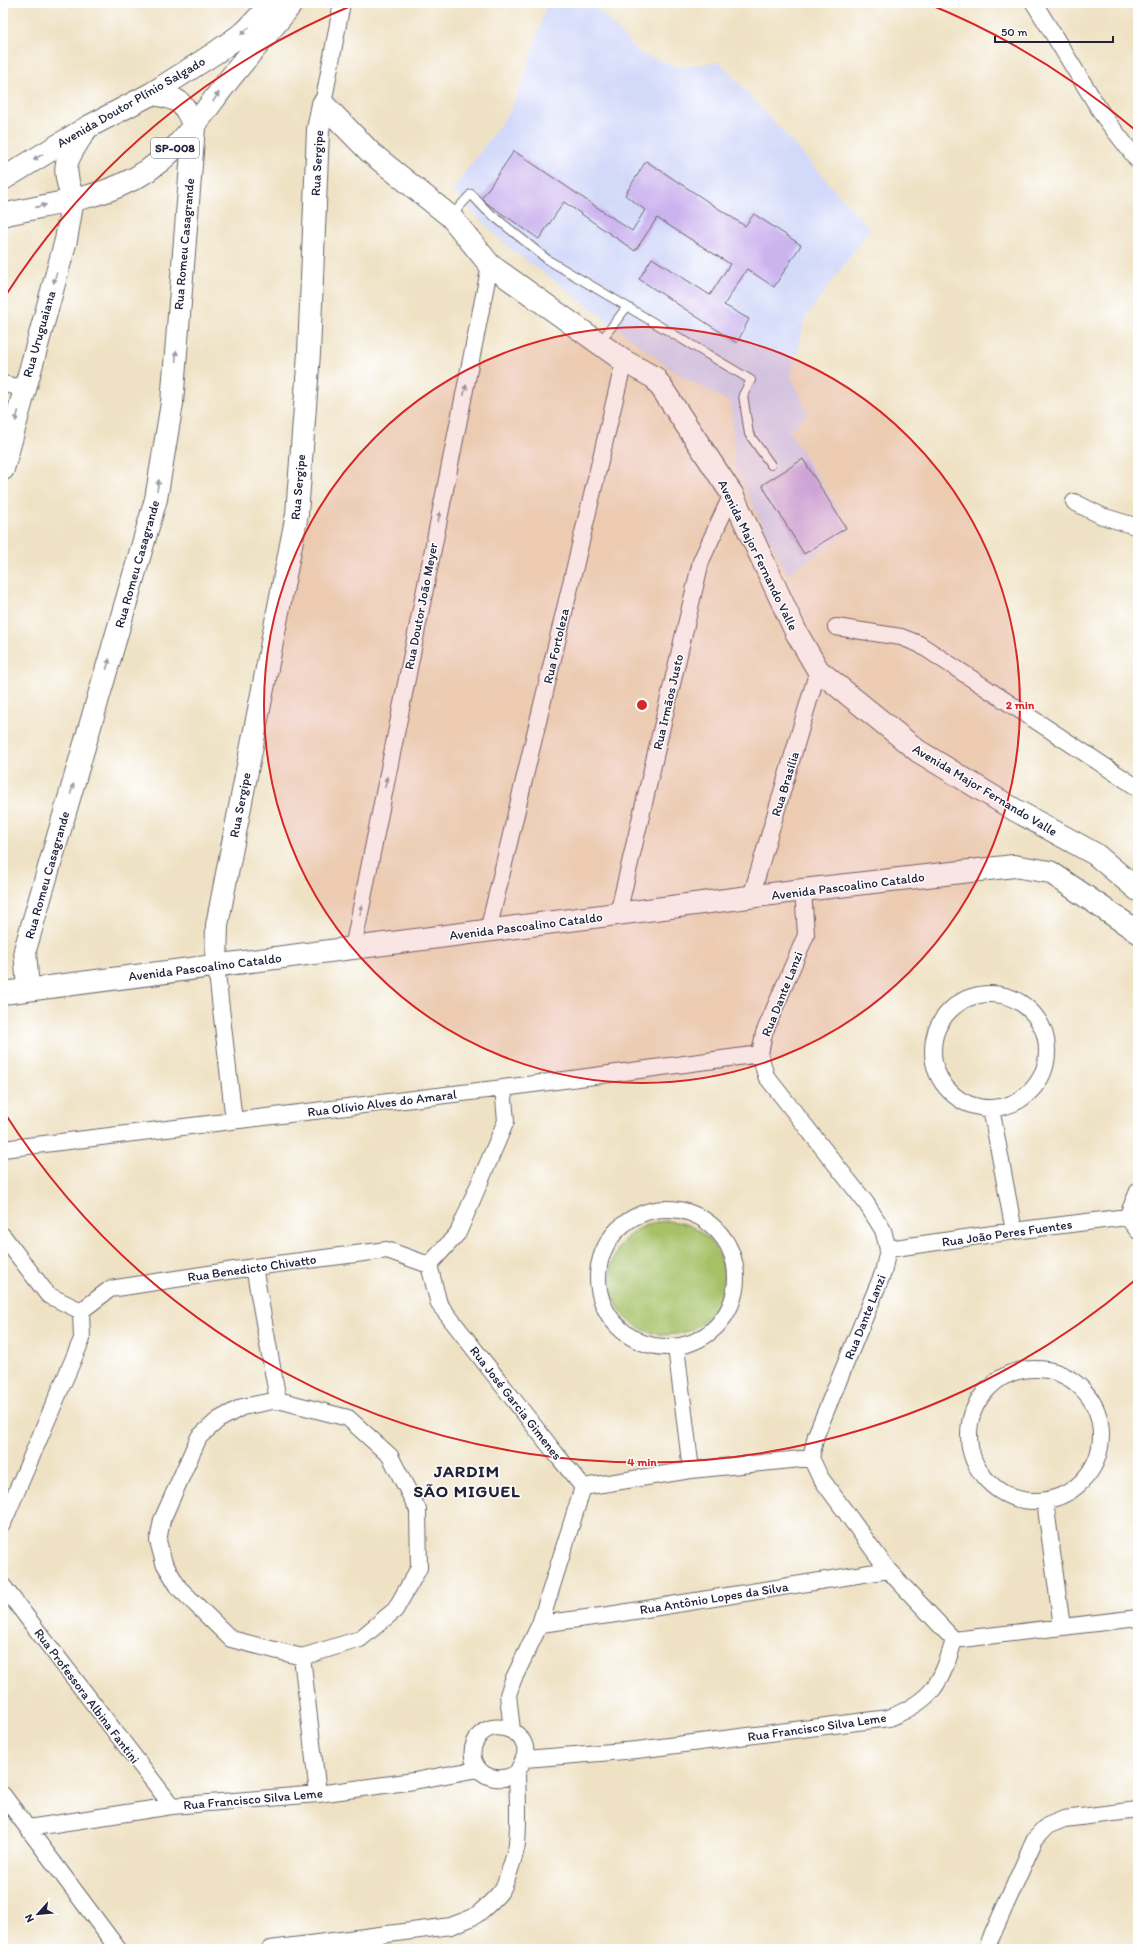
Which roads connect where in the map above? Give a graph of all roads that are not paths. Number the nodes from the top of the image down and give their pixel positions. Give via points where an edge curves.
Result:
1 (272, 3) edge
2 (292, 3) edge
3 (342, 3) edge
4 (1034, 3) edge
5 (151, 94) junction
6 (323, 104) junction
7 (88, 127) junction
8 (194, 127) junction
9 (1138, 161) edge
10 (3, 179) edge
11 (73, 199) junction
12 (3, 215) edge
13 (451, 217) junction
14 (490, 265) junction
15 (626, 308) junction
16 (599, 342) junction
17 (624, 361) junction
18 (3, 384) edge
19 (24, 388) junction
20 (771, 465) dead end
21 (3, 469) edge
22 (732, 494) junction
23 (1074, 502) dead end
24 (1138, 527) edge
25 (836, 627) dead end
26 (818, 670) junction
27 (1138, 788) edge
28 (803, 890) junction
29 (1138, 890) edge
30 (751, 897) junction
31 (618, 914) junction
32 (488, 931) junction
33 (1138, 932) edge
34 (353, 948) junction
35 (216, 965) junction
36 (28, 989) junction
37 (3, 992) edge
38 (760, 1054) junction
39 (503, 1088) junction
40 (991, 1108) junction
41 (234, 1121) junction
42 (3, 1149) edge
43 (1138, 1191) edge
44 (1127, 1217) junction
45 (1014, 1230) junction
46 (1138, 1231) edge
47 (3, 1236) edge
48 (888, 1249) junction
49 (429, 1265) junction
50 (254, 1267) junction
51 (81, 1311) junction
52 (676, 1347) junction
53 (278, 1400) junction
54 (811, 1458) junction
55 (691, 1470) junction
56 (583, 1487) junction
57 (1045, 1501) junction
58 (3, 1523) edge
59 (888, 1570) junction
60 (3, 1586) edge
61 (1138, 1618) edge
62 (540, 1624) junction
63 (1062, 1628) junction
64 (954, 1640) junction
65 (302, 1657) junction
66 (512, 1730) junction
67 (525, 1759) junction
68 (478, 1769) junction
69 (517, 1773) junction
70 (318, 1794) junction
71 (3, 1795) edge
72 (172, 1806) junction
73 (1138, 1810) edge
74 (28, 1828) junction
75 (327, 1946) edge
76 (118, 1949) edge
77 (270, 1949) edge
78 (986, 1949) edge

1 -> 5 street, Avenida Doutor Plínio Salgado via 246,31
8 -> 2 street, SP-008
3 - 6 street, Rua Sergipe
4 - 9 street via 1104,117
5 - 7 street, Avenida Doutor Plínio Salgado
5 - 8 street via 179,101 188,110
6 - 13 street, Avenida Major Fernando Valle via 371,153
6 - 35 street, Rua Sergipe via 318,130 309,353 297,514 217,925
7 -> 10 street, Avenida Doutor Plínio Salgado
7 - 11 street via 73,148 66,164 65,174
8 - 11 street, SP-008 via 171,153 152,168 121,185
36 -> 8 street, Rua Romeu Casagrande via 26,950 156,499 172,403
12 -> 11 street, SP-008
11 -> 19 street, Rua Uruguaiana via 66,240
13 - 14 street, Avenida Major Fernando Valle
13 - 15 lane via 471,194 518,238 548,260
14 - 16 street, Avenida Major Fernando Valle
34 -> 14 street, Rua Doutor João Meyer
15 - 16 lane
15 - 20 lane via 750,380 743,395 749,434
16 - 17 street, Avenida Major Fernando Valle
17 - 22 street, Avenida Major Fernando Valle via 655,378
17 - 32 street, Rua Fortoleza
18 - 19 street
19 -> 21 street, Rua Uruguaiana
22 - 26 street, Avenida Major Fernando Valle via 796,632
22 - 31 street, Rua Irmãos Justo via 701,561
23 - 24 street via 1102,516
25 - 27 street via 901,637 919,644
26 - 29 street, Avenida Major Fernando Valle via 918,750 1015,810 1095,854
26 - 30 street, Rua Brasília
28 - 30 street, Avenida Pascoalino Cataldo
28 - 33 street, Avenida Pascoalino Cataldo via 1014,866 1050,872
28 - 38 street, Rua Dante Lanzi via 806,935 764,1033
30 - 31 street, Avenida Pascoalino Cataldo
31 - 32 street, Avenida Pascoalino Cataldo
32 - 34 street, Avenida Pascoalino Cataldo
34 - 35 street, Avenida Pascoalino Cataldo
35 - 36 street, Avenida Pascoalino Cataldo
35 - 41 street
36 - 37 street, Avenida Pascoalino Cataldo
38 - 39 street, Rua Olívio Alves do Amaral
38 - 48 street, Rua Dante Lanzi via 766,1076 866,1203 883,1230
39 - 41 street, Rua Olívio Alves do Amaral
39 - 49 street via 506,1121 458,1233
40 - 40 street via 1010,1105 1026,1095 1039,1081 1046,1063 1047,1044 1041,1025 1030,1010 1014,999 995,994 977,995 955,1006 946,1014 936,1030 933,1048 935,1067 943,1084 956,1097 973,1105
40 - 45 street
41 - 42 street, Rua Olívio Alves do Amaral
43 - 44 street
44 - 45 street, Rua João Peres Fuentes
44 - 46 street
45 - 48 street, Rua João Peres Fuentes
47 - 51 street via 48,1295
48 - 54 street, Rua Dante Lanzi via 883,1273 816,1435
49 - 50 street, Rua Benedicto Chivatto via 387,1250
49 - 56 street, Rua José Garcia Gimenes via 439,1304
50 - 51 street, Rua Benedicto Chivatto via 110,1289
50 - 53 street
51 - 58 street via 82,1339
52 - 52 street via 698,1340 716,1327 729,1308 736,1287 735,1264 727,1242 712,1225 692,1213 670,1208 647,1211 627,1221 611,1237 601,1258 598,1280 603,1303 614,1323 632,1338 653,1346
52 - 55 street
53 - 65 street via 242,1407 218,1420 199,1437 162,1520 158,1541 164,1564 179,1588 231,1639
53 - 65 street via 348,1418 390,1456 418,1510 419,1568 395,1610 360,1639
54 - 55 street
54 - 59 street via 820,1477
55 - 56 street
56 - 62 street
57 - 57 street via 1066,1495 1083,1482 1095,1463 1101,1442 1100,1420 1091,1400 1077,1383 1058,1372 1036,1368 1014,1372 995,1382 980,1397 971,1417 968,1439 973,1461 985,1479 1002,1493 1023,1501
57 - 63 street
59 - 62 street, Rua Antônio Lopes da Silva
59 - 64 street
60 - 72 street, Rua Professora Albina Fantini
61 - 63 street
62 - 66 street via 508,1695
63 - 64 street
64 - 67 street, Rua Francisco Silva Leme via 945,1671 929,1694 911,1709 889,1718 637,1750
65 - 70 street
66 - 67 street via 520,1737 525,1748
66 - 68 street via 500,1727 489,1729 479,1736 474,1746 473,1758
67 - 69 street
68 - 69 street via 496,1780
68 - 70 street, Rua Francisco Silva Leme
69 - 75 street via 517,1844 502,1890 478,1913 452,1926
70 - 72 street, Rua Francisco Silva Leme
71 - 74 street
72 - 74 street, Rua Francisco Silva Leme
73 - 78 street via 1064,1819 1047,1826 1035,1839
74 - 76 street
75 - 77 street

